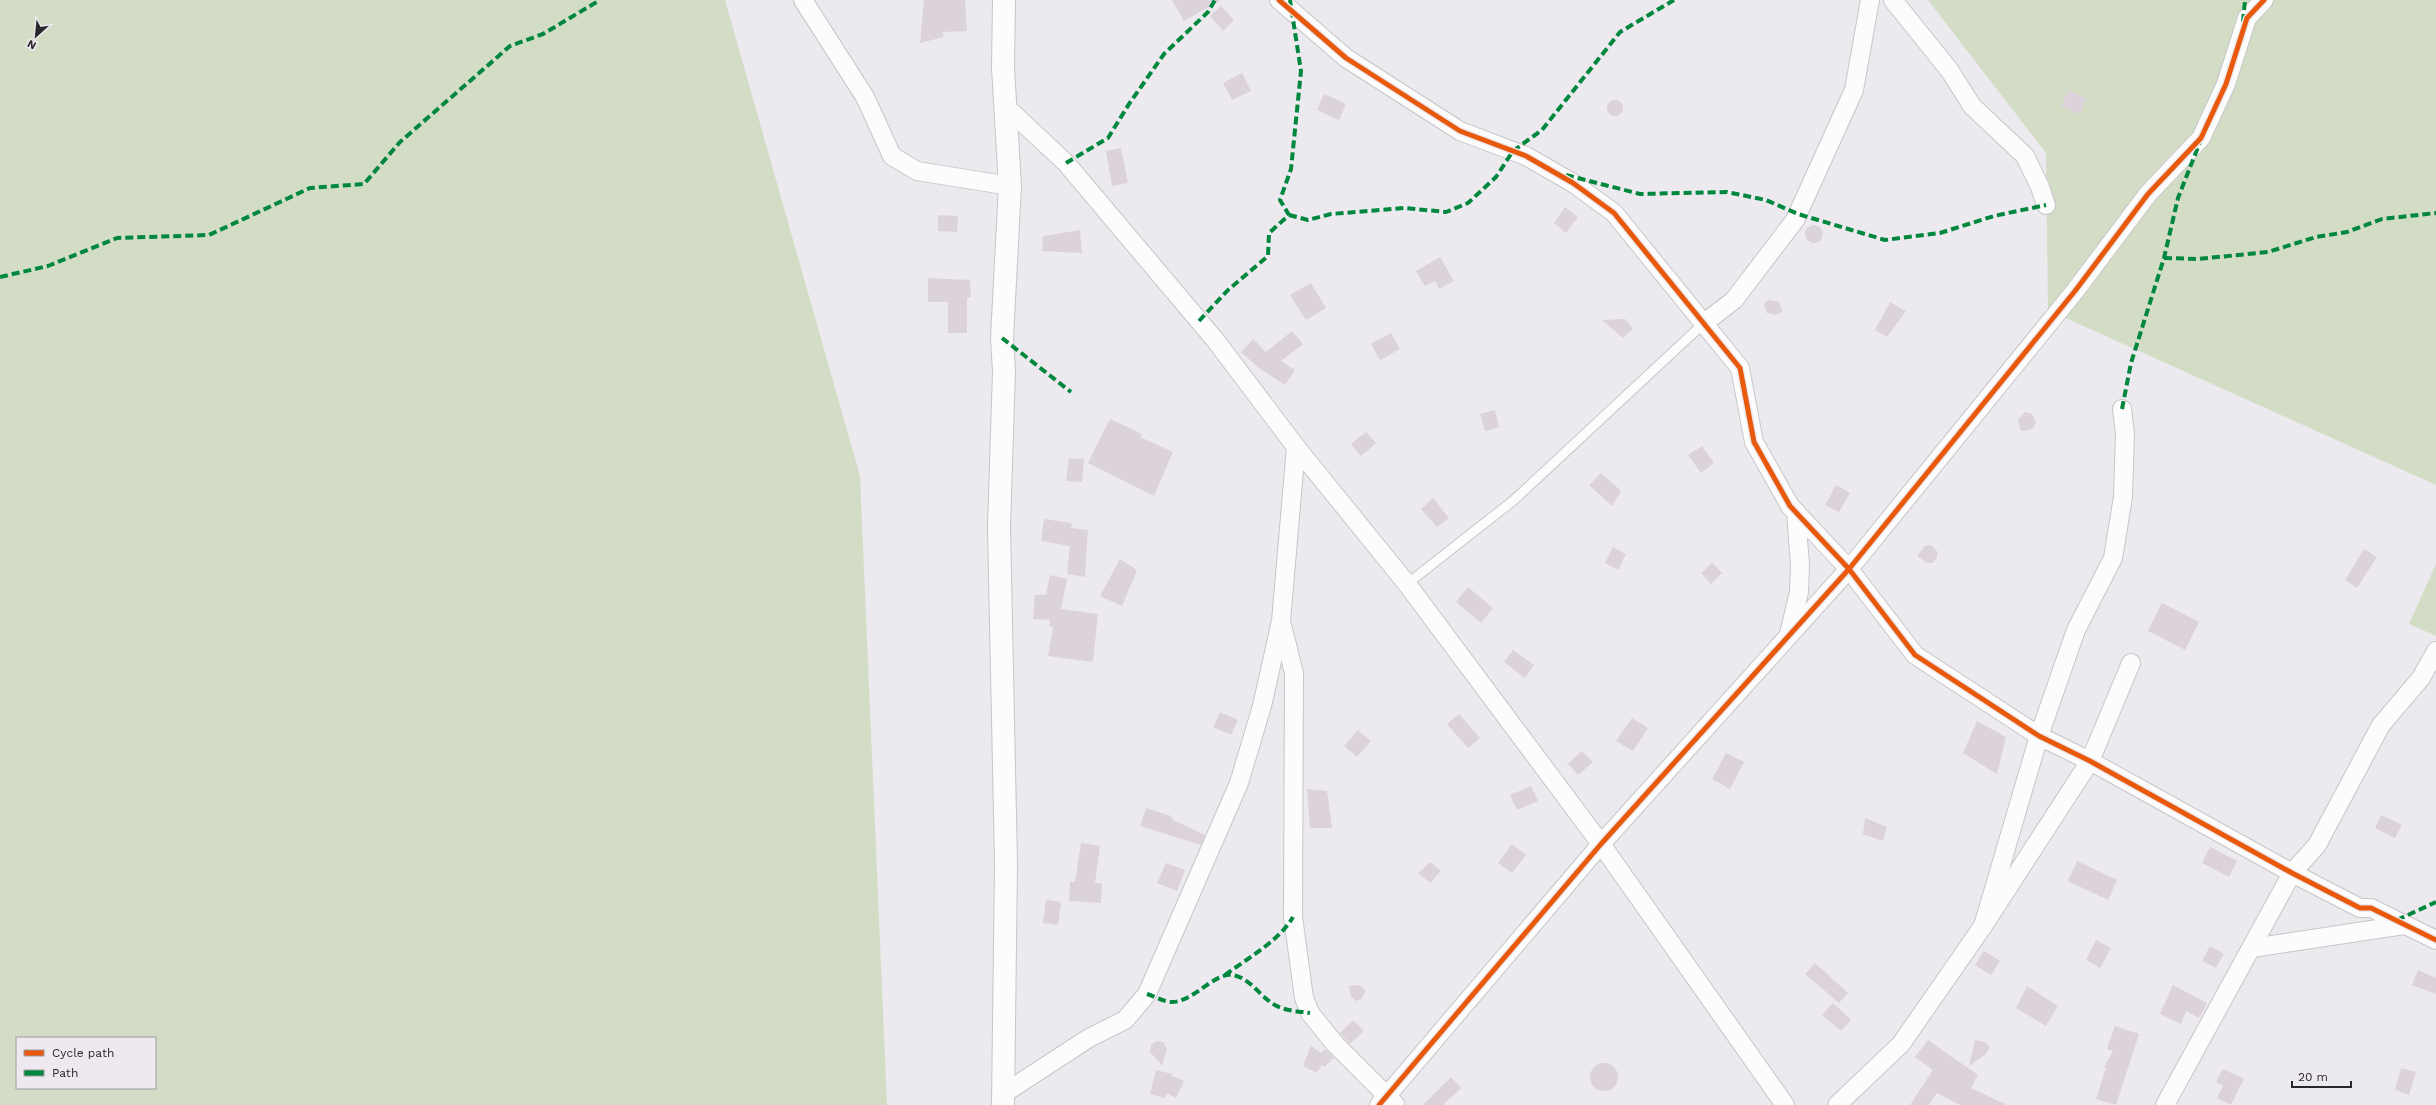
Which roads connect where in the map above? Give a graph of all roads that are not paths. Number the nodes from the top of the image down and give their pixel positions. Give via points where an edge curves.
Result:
1 (803, 0) edge
2 (1004, 0) edge
3 (1279, 0) edge
4 (1870, 0) edge
5 (1893, 0) edge
6 (2264, 0) edge
7 (1006, 107) junction
8 (1010, 186) junction
9 (2046, 205) dead end
10 (1703, 324) junction
11 (2122, 409) dead end
12 (1296, 447) junction
13 (1796, 512) junction
14 (1849, 569) junction
15 (1407, 584) junction
16 (1281, 621) junction
17 (1788, 636) junction
18 (2436, 651) edge
19 (2131, 663) dead end
20 (2039, 736) junction
21 (2090, 761) junction
22 (1601, 844) junction
23 (2292, 873) junction
24 (2404, 925) junction
25 (1983, 926) junction
26 (2436, 940) edge
27 (2252, 948) junction
28 (1003, 1100) edge
29 (1387, 1102) edge
30 (1785, 1105) edge
31 (1837, 1105) edge
32 (2165, 1105) edge

1 - 8 street via 865,97 892,156 916,171
2 - 7 main road via 1003,68
3 - 10 street via 1346,58 1460,131 1526,156 1573,183 1614,213
4 - 10 street via 1854,90 1795,220 1734,300
5 - 9 street via 1950,71 1972,106 2025,156
6 - 14 street via 2247,18 2226,84 2201,138 2148,194 2075,291
7 - 8 main road
7 - 12 street via 1066,163 1216,341
8 - 28 main road via 1002,338 1004,371 999,527 1006,863
10 - 13 street via 1740,368 1754,442 1790,506
10 - 15 lane via 1514,500
11 - 20 street via 2125,434 2123,497 2113,558 2076,630
12 - 15 street
12 - 16 street
13 - 14 street
13 - 17 street via 1800,565 1799,592
14 - 17 street
14 - 20 street via 1915,655
15 - 22 street
16 - 28 street via 1262,706 1239,783 1147,994 1125,1020 1090,1038
16 - 29 street via 1294,673 1293,917 1304,998 1310,1013
17 - 22 street
18 - 23 street via 2421,678 2381,725 2317,845
19 - 21 street
20 - 21 street
20 - 25 street
21 - 23 street
21 - 25 street
22 - 29 street
22 - 30 street
23 - 24 street via 2360,908 2371,908
23 - 27 street
24 - 26 street
24 - 27 street
25 - 31 street via 1901,1044
27 - 32 street

